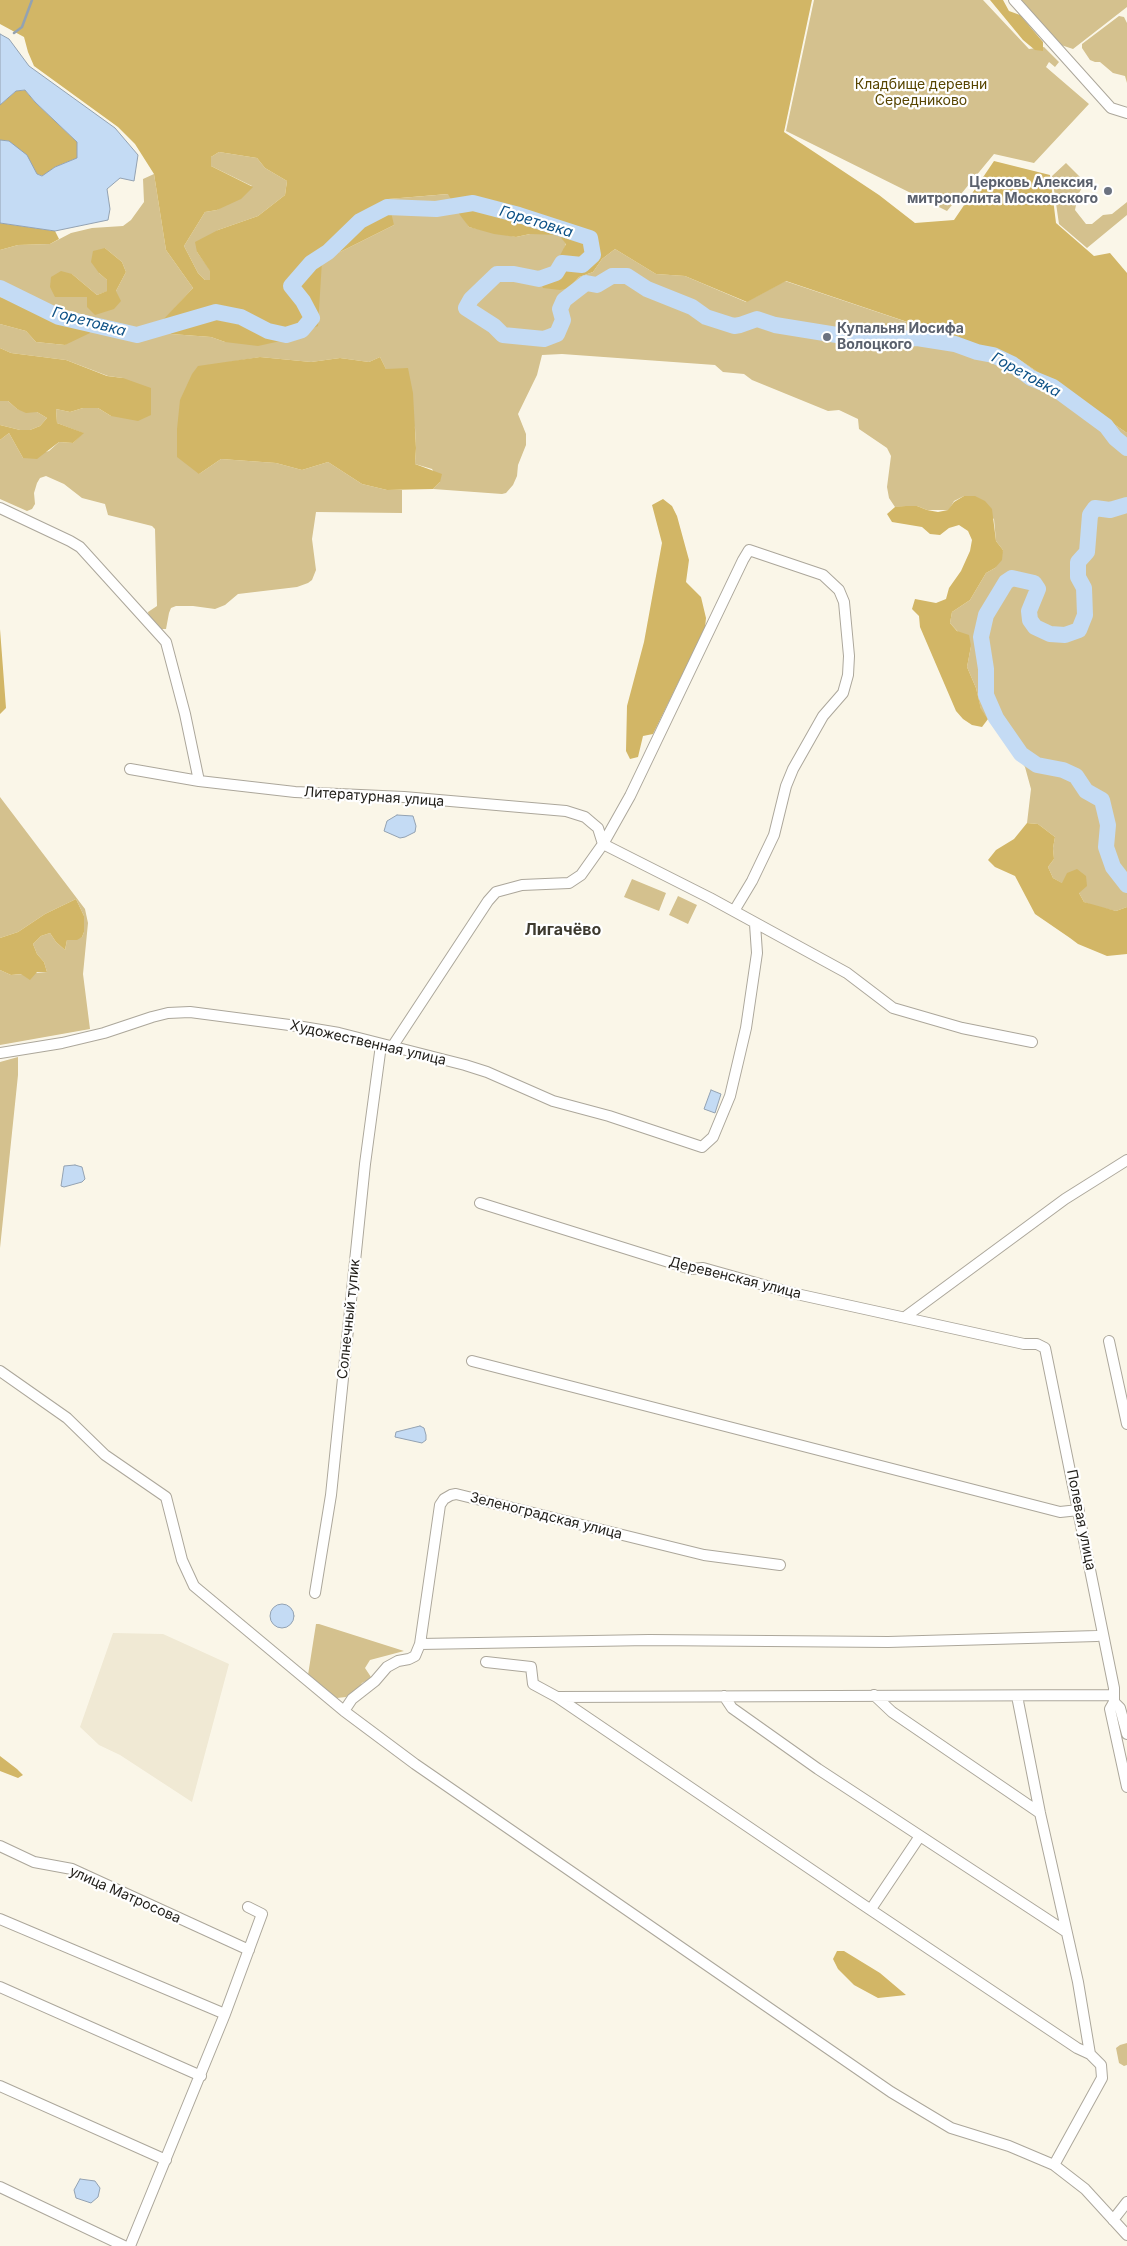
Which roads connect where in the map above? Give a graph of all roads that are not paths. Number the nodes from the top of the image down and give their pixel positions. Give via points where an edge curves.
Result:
1 (1014, 0) edge
2 (1127, 113) edge
3 (0, 508) edge
4 (130, 769) dead end
5 (199, 781) junction
6 (603, 844) junction
7 (734, 912) junction
8 (756, 924) junction
9 (1032, 1042) dead end
10 (381, 1044) junction
11 (392, 1047) junction
12 (0, 1053) edge
13 (1127, 1160) edge
14 (480, 1204) dead end
15 (905, 1317) junction
16 (1109, 1341) dead end
17 (1037, 1344) joint
18 (472, 1361) dead end
19 (0, 1371) edge
20 (1127, 1424) edge
21 (1079, 1510) junction
22 (780, 1565) dead end
23 (315, 1593) dead end
24 (1097, 1636) dead end
25 (420, 1644) junction
26 (486, 1662) dead end
27 (874, 1695) junction
28 (724, 1696) junction
29 (1017, 1696) junction
30 (557, 1697) junction
31 (1114, 1698) junction
32 (344, 1711) junction
33 (1127, 1734) edge
34 (1127, 1787) edge
35 (1040, 1813) junction
36 (920, 1836) junction
37 (0, 1846) edge
38 (248, 1907) dead end
39 (870, 1910) junction
40 (0, 1919) edge
41 (1065, 1931) junction
42 (249, 1950) junction
43 (0, 1987) edge
44 (226, 2014) junction
45 (1090, 2054) junction
46 (201, 2076) junction
47 (0, 2086) edge
48 (166, 2160) junction
49 (1054, 2165) junction
50 (0, 2187) edge
51 (1127, 2202) edge
52 (1113, 2220) junction
53 (1127, 2235) edge
54 (124, 2246) edge
55 (130, 2246) edge

1 - 2 street via 1111,108
3 - 5 street via 80,547 166,642
4 - 5 street, Литературная улица
5 - 6 street, Литературная улица via 294,792 552,809 584,817 598,828
6 - 7 street
6 - 7 street via 630,796 749,550 823,575 839,590 844,602 849,656 846,686 793,769 774,835
6 - 11 street via 581,875 569,883 522,885 496,892
7 - 8 street
8 - 9 street via 846,973 892,1008 955,1026
8 - 11 street, Художественная улица via 757,953 746,1028 730,1096 713,1137 702,1147 554,1101 487,1072
10 - 11 street, Художественная улица
10 - 12 street, Художественная улица via 297,1026 190,1012 152,1017 62,1043
10 - 23 street, Солнечный тупик via 365,1164 331,1495
13 - 15 street via 1065,1198
14 - 15 street, Деревенская улица via 691,1269 703,1268 792,1293
15 - 17 street, Деревенская улица via 1024,1344
16 - 20 street
17 - 21 street, Полевая улица via 1045,1348
18 - 21 street via 1060,1512
19 - 32 street via 67,1418 106,1454 166,1497 182,1560 194,1586
21 - 31 street, Полевая улица
22 - 25 street, Зеленоградская улица via 704,1555 456,1494 444,1499 440,1505
24 - 25 street via 888,1642 650,1640
25 - 32 street via 415,1656 388,1667 352,1699
26 - 30 street via 531,1666 532,1684
27 - 28 street
27 - 29 street
27 - 35 street via 892,1712
28 - 30 street
28 - 36 street via 732,1708 749,1721
29 - 31 street
29 - 35 street
30 - 39 street
31 - 33 street, Полевая улица
31 - 34 street, Полевая улица via 1110,1709
32 - 49 street via 422,1769 891,2092 951,2128 1009,2146
35 - 41 street
36 - 39 street
36 - 41 street
37 - 42 street, улица Матросова via 34,1862 72,1869
38 - 42 street via 262,1914
39 - 45 street
40 - 44 street
41 - 45 street via 1078,1982
42 - 44 street
43 - 46 street
44 - 46 street
45 - 49 street via 1101,2065 1102,2078
46 - 48 street
47 - 48 street
48 - 55 street
49 - 52 street via 1085,2189
50 - 54 street
51 - 52 street
52 - 53 street

